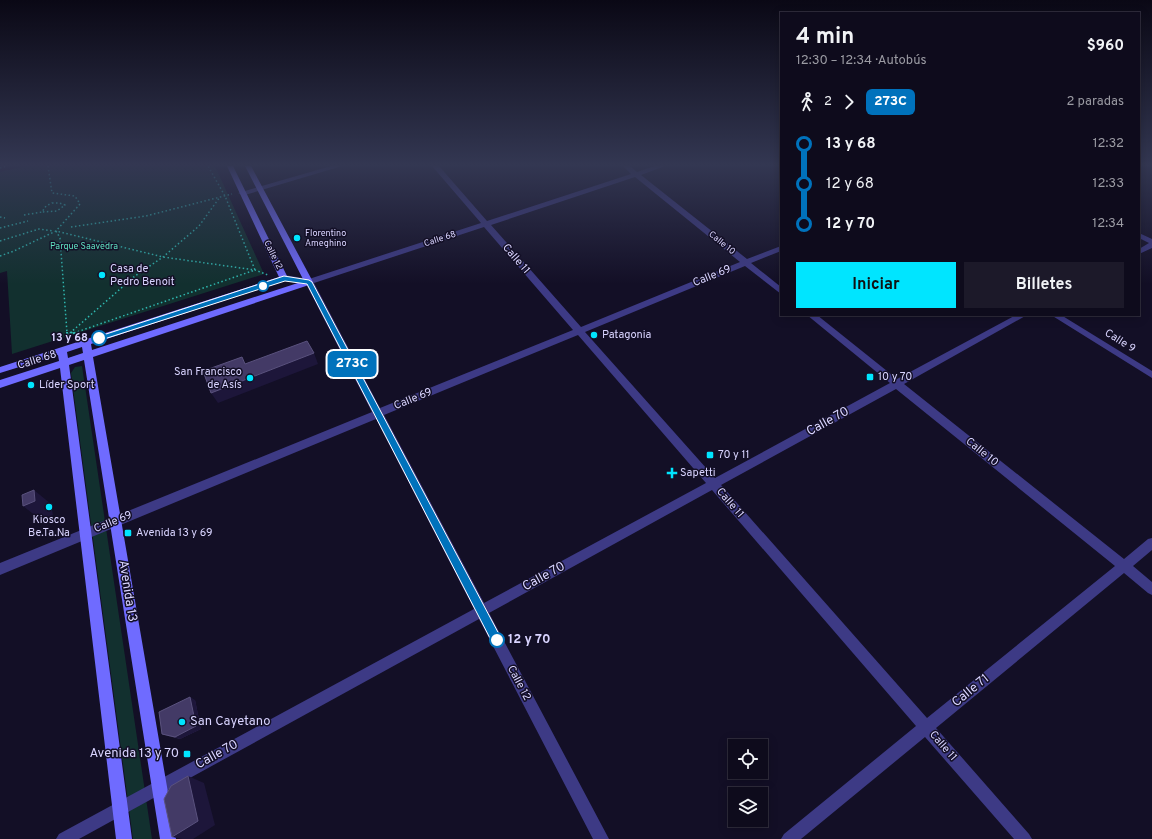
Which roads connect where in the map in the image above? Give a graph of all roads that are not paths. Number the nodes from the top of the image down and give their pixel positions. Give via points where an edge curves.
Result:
1 (245, 205) edge
2 (269, 205) edge
3 (469, 205) edge
4 (543, 205) edge
5 (676, 205) edge
6 (486, 224) junction
7 (1140, 236) edge
8 (1152, 243) edge
9 (780, 248) edge
10 (1140, 251) edge
11 (746, 262) junction
12 (284, 278) junction
13 (309, 282) junction
14 (780, 290) edge
15 (812, 316) edge
16 (1021, 316) edge
17 (1057, 316) edge
18 (579, 331) junction
19 (86, 342) junction
20 (62, 350) junction
21 (88, 355) junction
22 (63, 363) junction
23 (0, 370) edge
24 (1152, 375) edge
25 (0, 384) edge
26 (897, 384) junction
27 (378, 413) junction
28 (714, 484) junction
29 (116, 521) junction
30 (85, 534) junction
31 (1152, 543) edge
32 (1123, 566) junction
33 (0, 569) edge
34 (1152, 589) edge
35 (481, 611) junction
36 (926, 727) junction
37 (159, 787) junction
38 (120, 809) junction
39 (64, 839) edge
40 (124, 839) edge
41 (168, 839) edge
42 (601, 839) edge
43 (789, 839) edge
44 (1024, 839) edge

1 - 12 main road, Calle 12
2 - 13 main road, Calle 12
3 - 6 street, Calle 11
4 - 6 street, Calle 68
5 - 11 street, Calle 10
6 - 13 street, Calle 68
6 - 18 street, Calle 11
7 - 8 street
8 - 10 street
9 - 11 street, Calle 69
11 - 14 street, Calle 10
11 - 18 street, Calle 69
12 - 13 street, Calle 68
12 - 19 main road, Calle 68
13 - 21 main road, Calle 68
13 - 27 street, Calle 12
15 - 26 street, Calle 10
16 - 26 street, Calle 70
17 - 24 street, Calle 9
18 - 27 street, Calle 69
18 - 28 street, Calle 11
19 - 20 main road, Calle 68
19 - 21 main road, Avenida 13
20 - 22 main road
20 - 23 main road, Calle 68
21 - 22 main road, Calle 68
21 - 29 main road, Avenida 13
22 - 25 main road, Calle 68
22 - 30 main road
26 - 28 street, Calle 70
26 - 32 street, Calle 10
27 - 29 street, Calle 69
27 - 35 street, Calle 12
28 - 35 street, Calle 70
28 - 36 street, Calle 11
29 - 30 street, Calle 69
29 - 37 main road, Avenida 13
30 - 33 street, Calle 69
30 - 38 main road
31 - 32 street, Calle 71
32 - 34 street, Calle 10
32 - 36 street, Calle 71
35 - 37 street, Calle 70
35 - 42 street, Calle 12
36 - 43 street, Calle 71
36 - 44 street, Calle 11
37 - 38 street, Calle 70
37 - 41 main road, Avenida 13
38 - 39 street, Calle 70
38 - 40 main road

